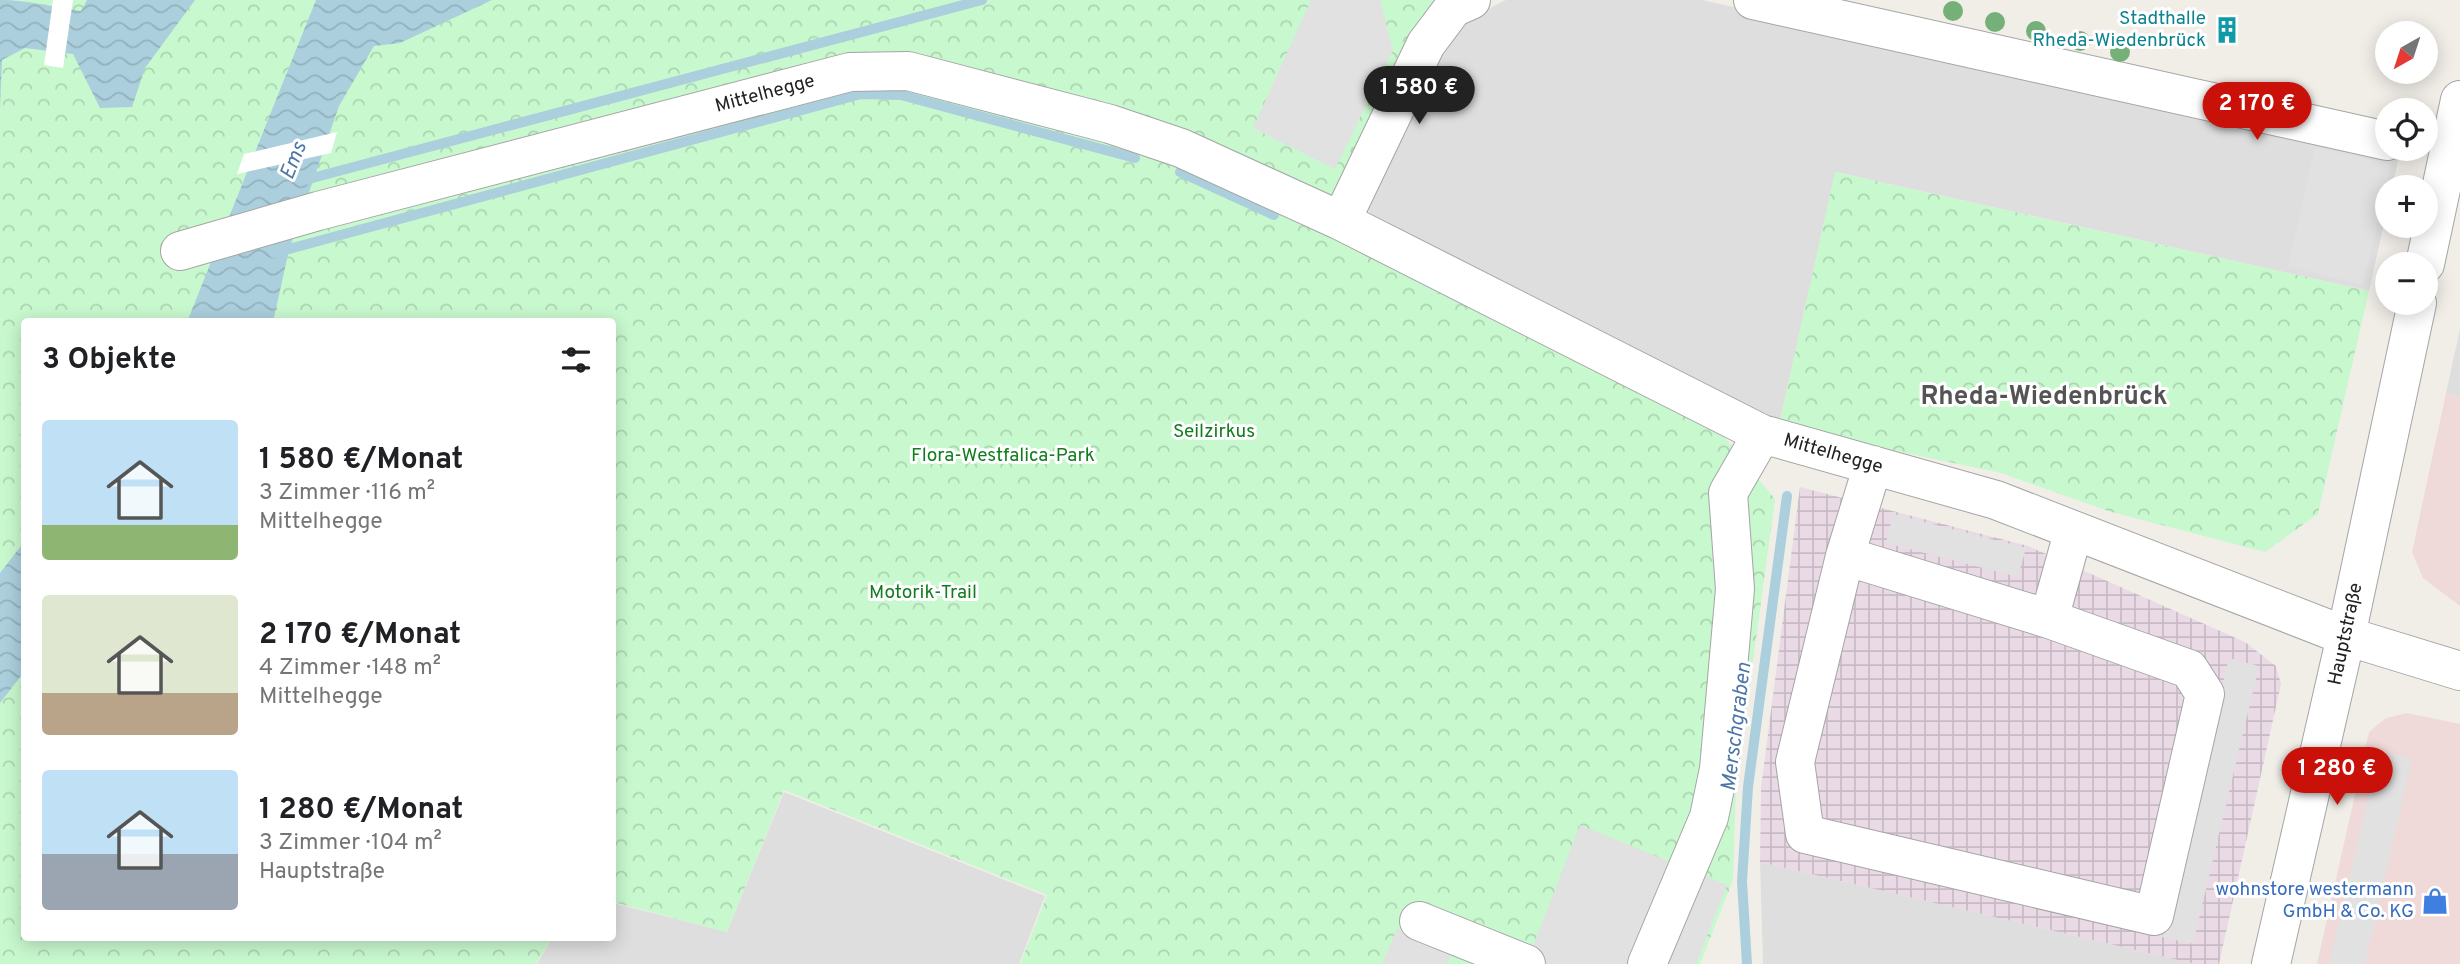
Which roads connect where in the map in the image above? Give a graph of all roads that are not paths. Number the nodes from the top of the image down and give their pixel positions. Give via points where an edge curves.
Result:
1 (1471, 0) edge
2 (1753, 0) edge
3 (2450, 128) edge
4 (2375, 138) edge
5 (1341, 221) junction
6 (180, 251) dead end
7 (2427, 252) edge
8 (2414, 315) edge
9 (1762, 434) junction
10 (1873, 466) junction
11 (2073, 533) junction
12 (1845, 556) junction
13 (2049, 619) junction
14 (2346, 636) junction
15 (2460, 671) edge
16 (1419, 921) dead end
17 (1526, 964) edge
18 (1647, 964) edge
19 (2271, 964) edge

1 - 5 street via 1452,8 1426,44
2 - 4 street
3 - 7 street
5 - 6 street, Mittelhegge via 1181,148 1110,124 908,71 850,72
5 - 9 street, Mittelhegge
8 - 14 street, Hauptstraße
9 - 10 street, Mittelhegge
9 - 18 street via 1728,493 1735,589 1719,769 1709,817
10 - 11 street, Mittelhegge via 1996,500
10 - 12 street
11 - 13 street
11 - 14 street, Mittelhegge
12 - 13 street
12 - 13 street via 1795,762 1805,834 2154,916 2205,694 2189,669
14 - 15 street, Mittelhegge
14 - 19 street, Hauptstraße
16 - 17 street

